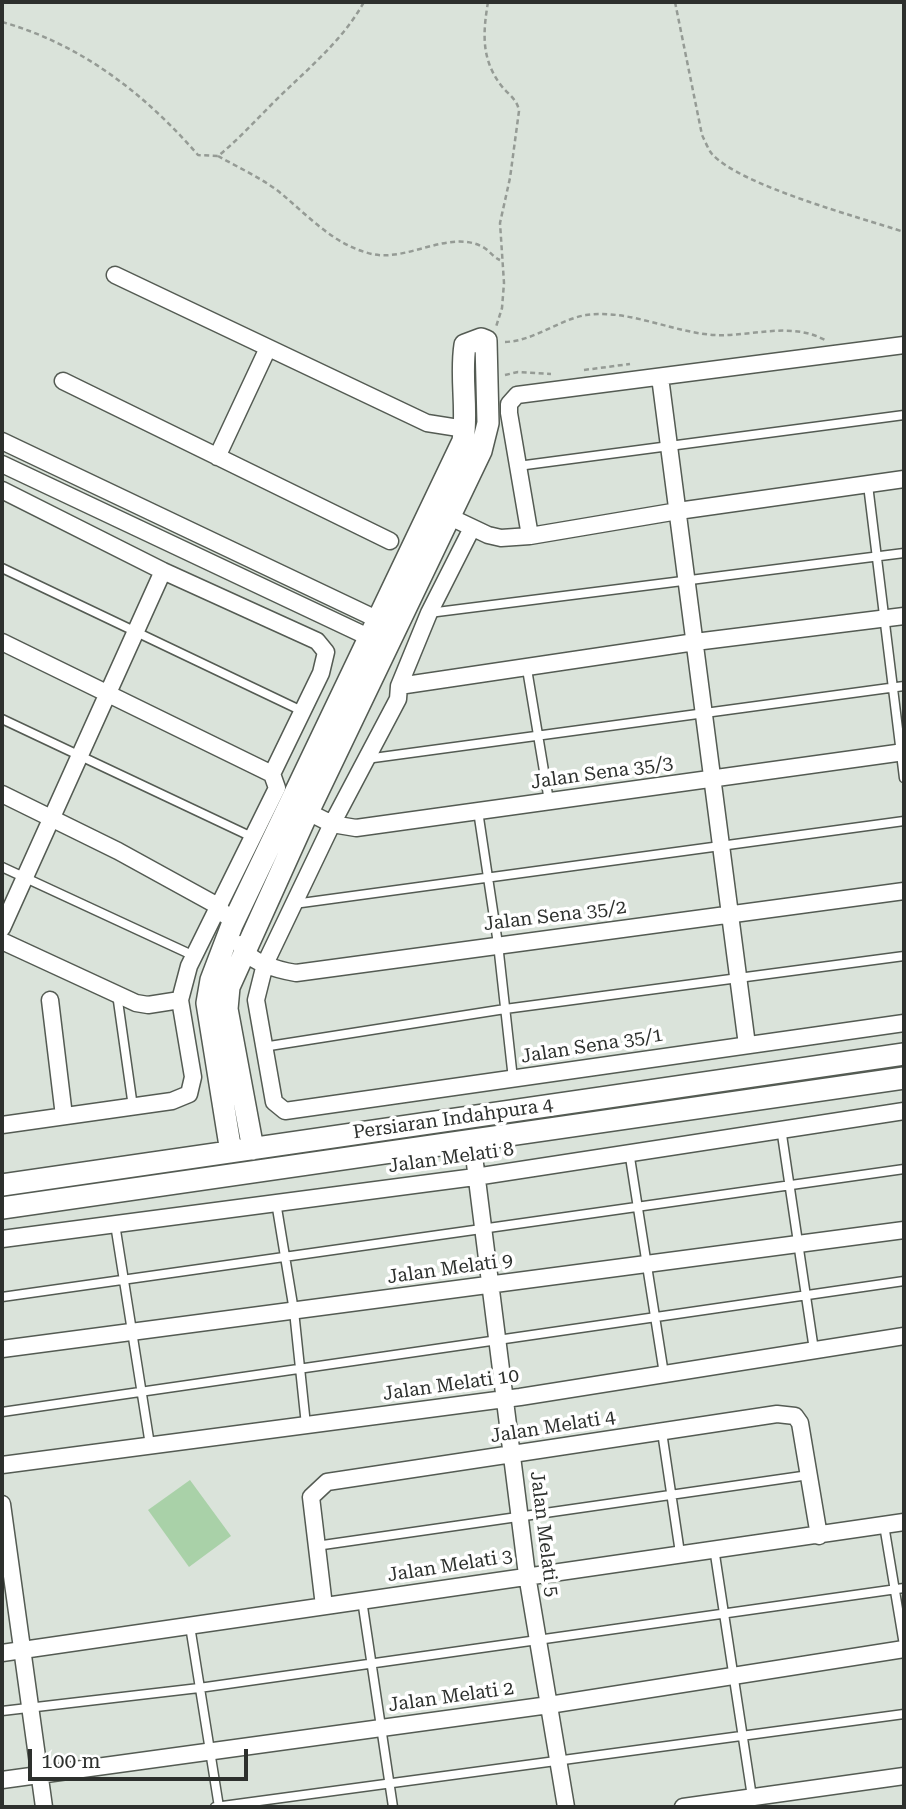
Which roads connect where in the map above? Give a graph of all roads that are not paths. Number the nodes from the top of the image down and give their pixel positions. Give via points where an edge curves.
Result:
1 (116, 275) dead end
2 (904, 345) edge
3 (268, 348) junction
4 (660, 377) junction
5 (63, 381) dead end
6 (904, 415) edge
7 (465, 429) junction
8 (9, 444) edge
9 (669, 446) junction
10 (217, 457) junction
11 (518, 466) junction
12 (4, 470) edge
13 (904, 480) edge
14 (867, 485) junction
15 (2, 490) edge
16 (677, 511) junction
17 (450, 517) junction
18 (472, 528) junction
19 (530, 536) junction
20 (390, 541) dead end
21 (904, 552) edge
22 (876, 556) junction
23 (2, 568) edge
24 (163, 570) junction
25 (687, 580) junction
26 (429, 613) junction
27 (904, 616) edge
28 (884, 618) junction
29 (136, 631) junction
30 (383, 633) junction
31 (2, 642) edge
32 (695, 642) junction
33 (527, 669) junction
34 (399, 686) junction
35 (904, 686) edge
36 (893, 688) junction
37 (108, 694) junction
38 (303, 711) junction
39 (704, 713) junction
40 (2, 719) edge
41 (538, 736) junction
42 (902, 752) edge
43 (81, 755) junction
44 (366, 759) junction
45 (272, 774) junction
46 (904, 778) edge
47 (712, 779) junction
48 (2, 794) edge
49 (549, 801) junction
50 (478, 811) junction
51 (308, 812) junction
52 (52, 819) junction
53 (904, 821) edge
54 (332, 824) junction
55 (253, 837) junction
56 (721, 846) junction
57 (2, 867) edge
58 (25, 878) junction
59 (488, 878) junction
60 (904, 891) edge
61 (294, 904) junction
62 (218, 906) junction
63 (730, 914) junction
64 (232, 925) junction
65 (2, 938) edge
66 (498, 944) junction
67 (243, 952) junction
68 (192, 955) junction
69 (904, 956) edge
70 (265, 964) junction
71 (738, 977) junction
72 (117, 994) junction
73 (180, 999) junction
74 (50, 1000) dead end
75 (505, 1010) junction
76 (904, 1023) edge
77 (747, 1045) junction
78 (263, 1047) junction
79 (904, 1054) edge
80 (904, 1078) edge
81 (513, 1079) junction
82 (133, 1107) junction
83 (904, 1111) edge
84 (64, 1116) junction
85 (2, 1125) edge
86 (781, 1128) junction
87 (472, 1140) junction
88 (253, 1149) junction
89 (629, 1151) junction
90 (231, 1152) junction
91 (904, 1169) edge
92 (475, 1177) junction
93 (2, 1185) edge
94 (790, 1185) junction
95 (276, 1202) junction
96 (638, 1206) junction
97 (2, 1208) edge
98 (115, 1224) junction
99 (482, 1229) junction
100 (904, 1230) edge
101 (2, 1239) edge
102 (800, 1243) junction
103 (285, 1255) junction
104 (647, 1263) junction
105 (124, 1280) junction
106 (904, 1281) edge
107 (489, 1286) junction
108 (807, 1293) junction
109 (2, 1297) edge
110 (294, 1311) junction
111 (655, 1316) junction
112 (131, 1333) junction
113 (904, 1336) edge
114 (498, 1341) junction
115 (2, 1349) edge
116 (814, 1350) junction
117 (300, 1367) junction
118 (664, 1374) junction
119 (141, 1390) junction
120 (506, 1399) junction
121 (2, 1412) edge
122 (306, 1425) junction
123 (662, 1432) junction
124 (150, 1446) junction
125 (513, 1454) junction
126 (2, 1465) edge
127 (809, 1475) junction
128 (670, 1494) junction
129 (2, 1504) edge
130 (521, 1514) junction
131 (904, 1522) edge
132 (3, 1525) edge
133 (884, 1525) junction
134 (819, 1536) junction
135 (316, 1546) junction
136 (714, 1548) junction
137 (680, 1553) junction
138 (527, 1575) junction
139 (7, 1586) edge
140 (904, 1588) edge
141 (895, 1589) junction
142 (362, 1600) junction
143 (324, 1606) junction
144 (723, 1612) junction
145 (190, 1626) junction
146 (538, 1638) junction
147 (904, 1647) edge
148 (22, 1650) junction
149 (2, 1653) edge
150 (371, 1662) junction
151 (733, 1674) junction
152 (200, 1688) junction
153 (549, 1705) junction
154 (29, 1706) junction
155 (2, 1710) edge
156 (904, 1714) edge
157 (380, 1728) junction
158 (743, 1736) junction
159 (209, 1752) junction
160 (558, 1762) junction
161 (38, 1775) junction
162 (904, 1776) edge
163 (2, 1780) edge
164 (389, 1784) junction
165 (752, 1797) junction
166 (44, 1807) edge
167 (218, 1807) edge
168 (393, 1807) edge
169 (565, 1807) edge
170 (682, 1807) edge

1 - 3 street
2 - 4 street
3 - 7 street via 427,423
3 - 10 street
4 - 9 street
4 - 11 street via 517,395 509,404
5 - 10 street
6 - 9 lane
7 - 17 street via 465,345 477,339 486,341 488,423 481,451
7 - 30 street
8 - 12 street
8 - 30 street
9 - 11 lane
9 - 16 street
10 - 20 street
11 - 19 street
12 - 30 street
13 - 14 street
14 - 16 street
14 - 22 lane
15 - 24 street
16 - 19 street
16 - 25 street
17 - 18 street
17 - 30 street
18 - 19 street via 501,538
18 - 26 street
21 - 22 lane
22 - 25 lane
22 - 28 lane
23 - 29 lane
24 - 29 street
24 - 38 street via 317,641 327,652 326,663
25 - 26 lane
25 - 32 street
26 - 34 street
27 - 28 street
28 - 32 street
28 - 36 lane
29 - 37 street
29 - 38 lane
30 - 51 street
30 - 64 street
31 - 37 street
32 - 33 street
32 - 39 street
33 - 34 street
33 - 41 lane
34 - 44 street via 398,699
35 - 36 lane
36 - 39 lane
36 - 42 lane
37 - 43 street
37 - 45 street
38 - 45 street
39 - 41 lane
39 - 47 street
40 - 43 lane
41 - 44 lane
41 - 49 lane
42 - 46 lane
42 - 47 street, Jalan Sena 35/3
43 - 52 street
43 - 55 lane
44 - 54 street
45 - 55 street via 277,788
47 - 49 street, Jalan Sena 35/3
47 - 56 street
48 - 52 street
49 - 50 street, Jalan Sena 35/3
50 - 54 street, Jalan Sena 35/3 via 356,828
50 - 59 lane
51 - 54 street, Jalan Sena 35/3
51 - 67 street
52 - 58 street
52 - 62 street
53 - 56 lane
54 - 61 street
55 - 62 street
56 - 59 lane
56 - 63 street
57 - 58 lane
58 - 65 street
58 - 68 lane
59 - 61 lane
59 - 66 lane
60 - 63 street, Jalan Sena 35/2
61 - 70 street
62 - 64 street
62 - 68 street
63 - 66 street, Jalan Sena 35/2
63 - 71 street
64 - 67 street
64 - 90 street via 207,1003
65 - 72 street
66 - 70 street, Jalan Sena 35/2 via 296,973
66 - 75 lane
67 - 70 street, Jalan Sena 35/2
67 - 88 street via 229,987 227,1009
68 - 73 street
69 - 71 lane
70 - 78 street via 256,1000
71 - 75 lane
71 - 77 street
72 - 73 street via 148,1005
72 - 82 lane
73 - 82 street via 193,1087 180,1100
74 - 84 street
75 - 78 lane
75 - 81 lane
76 - 77 street, Jalan Sena 35/1
77 - 81 street, Jalan Sena 35/1
78 - 81 street, Jalan Sena 35/1 via 274,1102 285,1111
79 - 88 street, Persiaran Indahpura 4
80 - 87 street, Persiaran Indahpura 4
82 - 84 street
83 - 86 street, Jalan Melati 8
84 - 85 street
86 - 89 street, Jalan Melati 8
86 - 94 lane
87 - 92 street, Jalan Melati 5
87 - 97 street, Persiaran Indahpura 4
88 - 90 street, Persiaran Indahpura 4
89 - 92 street, Jalan Melati 8
89 - 96 lane
90 - 93 street, Persiaran Indahpura 4
91 - 94 lane
92 - 95 street, Jalan Melati 8
92 - 99 street, Jalan Melati 5
94 - 96 lane
94 - 102 lane
95 - 98 street, Jalan Melati 8
95 - 103 lane
96 - 99 lane
96 - 104 lane
98 - 101 street, Jalan Melati 8
98 - 105 lane
99 - 103 lane
99 - 107 street, Jalan Melati 5
100 - 102 street, Jalan Melati 9
102 - 104 street, Jalan Melati 9
102 - 108 lane
103 - 105 lane
103 - 110 lane
104 - 107 street, Jalan Melati 9
104 - 111 lane
105 - 109 lane
105 - 112 lane
106 - 108 lane
107 - 110 street, Jalan Melati 9
107 - 114 street, Jalan Melati 5
108 - 111 lane
108 - 116 lane
110 - 112 street, Jalan Melati 9
110 - 117 lane
111 - 114 lane
111 - 118 lane
112 - 115 street, Jalan Melati 9
112 - 119 lane
113 - 116 street, Jalan Melati 10
114 - 117 lane
114 - 120 street, Jalan Melati 5
116 - 118 street, Jalan Melati 10
117 - 119 lane
117 - 122 lane
118 - 120 street, Jalan Melati 10
119 - 121 lane
119 - 124 lane
120 - 122 street, Jalan Melati 10
120 - 125 street, Jalan Melati 5
122 - 124 street, Jalan Melati 10
123 - 125 street, Jalan Melati 4
123 - 127 street, Jalan Melati 4 via 786,1413 800,1423
123 - 128 lane
124 - 126 street, Jalan Melati 10
125 - 130 street, Jalan Melati 5
125 - 135 street, Jalan Melati 4 via 327,1482 311,1497
127 - 128 lane
127 - 134 street, Jalan Melati 4
128 - 130 lane
128 - 137 lane
129 - 132 street
130 - 135 lane
130 - 138 street, Jalan Melati 5
131 - 133 street, Jalan Melati 3
132 - 139 street
133 - 134 street, Jalan Melati 3
133 - 141 lane
134 - 136 street, Jalan Melati 3
135 - 143 street, Jalan Melati 4
136 - 137 street, Jalan Melati 3
136 - 144 lane
137 - 138 street, Jalan Melati 3
138 - 142 street, Jalan Melati 3
138 - 146 street, Jalan Melati 5
139 - 148 street
140 - 141 lane
141 - 144 lane
141 - 147 lane
142 - 143 street, Jalan Melati 3
142 - 150 lane
143 - 145 street, Jalan Melati 3
144 - 146 lane
144 - 151 lane
145 - 148 street, Jalan Melati 3
145 - 152 lane
146 - 150 lane
146 - 153 street, Jalan Melati 5
147 - 151 street, Jalan Melati 2
148 - 149 street, Jalan Melati 3
148 - 154 street
150 - 152 lane
150 - 157 lane
151 - 153 street, Jalan Melati 2
151 - 158 lane
152 - 154 lane
152 - 159 lane
153 - 157 street, Jalan Melati 2
153 - 160 street, Jalan Melati 5
154 - 155 lane
154 - 161 street
156 - 158 lane
157 - 159 street, Jalan Melati 2
157 - 164 lane
158 - 160 lane
158 - 165 lane
159 - 161 street, Jalan Melati 2
159 - 167 lane
160 - 164 lane
160 - 169 street, Jalan Melati 5
161 - 163 street, Jalan Melati 2
161 - 166 street
162 - 165 street
164 - 167 lane
164 - 168 lane
165 - 170 street

